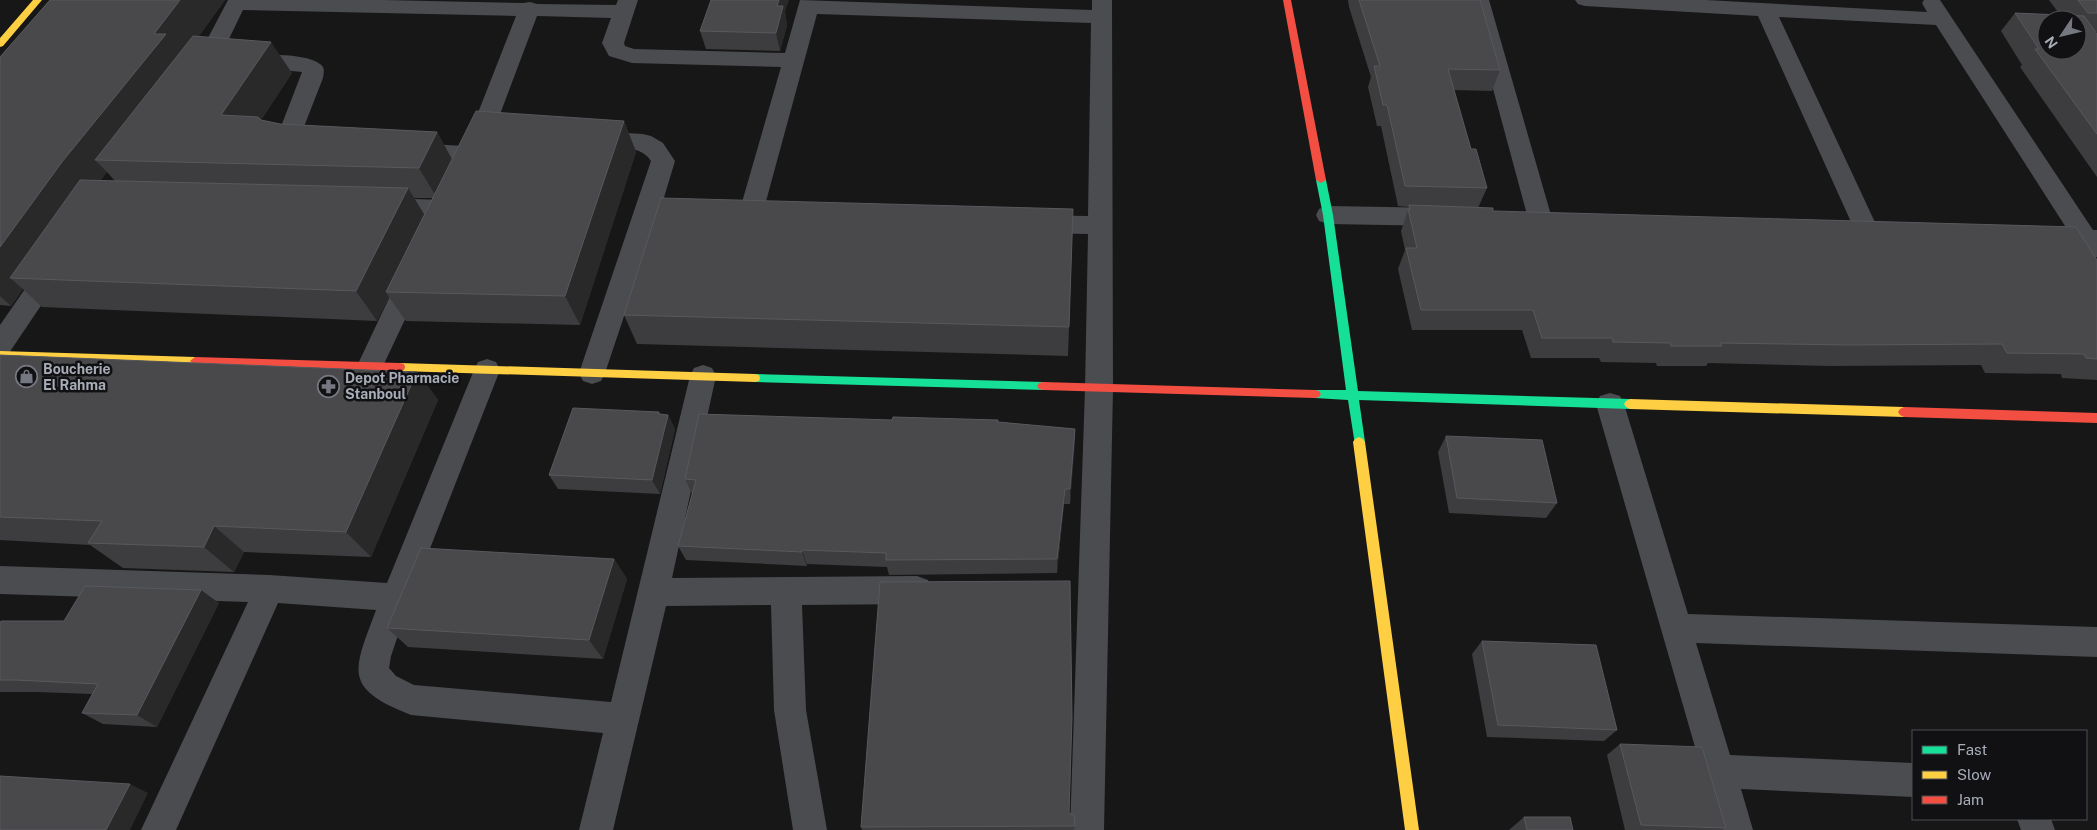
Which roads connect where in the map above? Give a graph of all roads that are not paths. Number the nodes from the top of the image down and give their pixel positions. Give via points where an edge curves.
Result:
1 (38, 0) edge
2 (1287, 0) edge
3 (1479, 0) edge
4 (1585, 0) edge
5 (1930, 0) edge
6 (237, 2) edge
7 (1664, 2) edge
8 (809, 3) edge
9 (626, 6) edge
10 (530, 8) junction
11 (1102, 9) edge
12 (1765, 9) junction
13 (1942, 19) junction
14 (0, 44) edge
15 (208, 58) junction
16 (793, 60) junction
17 (184, 90) edge
18 (570, 137) edge
19 (330, 147) edge
20 (387, 150) edge
21 (472, 154) junction
22 (366, 207) edge
23 (647, 212) junction
24 (1328, 215) junction
25 (1462, 218) edge
26 (1541, 222) edge
27 (1012, 224) edge
28 (1100, 226) junction
29 (1838, 232) edge
30 (2020, 236) edge
31 (2094, 244) edge
32 (66, 249) edge
33 (424, 252) edge
34 (0, 346) edge
35 (0, 355) edge
36 (370, 366) junction
37 (487, 370) junction
38 (592, 373) junction
39 (703, 376) junction
40 (1099, 389) junction
41 (1352, 396) junction
42 (1610, 404) junction
43 (2097, 418) edge
44 (0, 580) edge
45 (269, 589) junction
46 (1064, 589) edge
47 (1093, 589) junction
48 (944, 590) edge
49 (654, 592) junction
50 (786, 592) junction
51 (396, 597) junction
52 (1677, 628) junction
53 (2097, 642) edge
54 (622, 719) junction
55 (1718, 771) junction
56 (1912, 780) edge
57 (158, 830) edge
58 (596, 830) edge
59 (810, 830) edge
60 (1087, 830) edge
61 (1412, 830) edge
62 (1736, 830) edge

1 - 14 street
2 - 24 street
3 - 26 street
4 - 7 street
5 - 13 street
6 - 10 street
6 - 15 street
7 - 12 street
8 - 11 street
8 - 16 street
9 - 10 street
9 - 16 street via 613,43 617,51 632,56
10 - 21 street via 492,133
11 - 28 street
12 - 13 street
12 - 29 street via 1878,233
13 - 31 street
15 - 17 street
15 - 19 street via 306,65 313,69 288,136 291,142 301,145
16 - 23 street via 741,216
18 - 23 street via 643,142 655,148 663,161
20 - 21 street
21 - 22 street via 448,201
23 - 38 street
24 - 25 street
24 - 41 street
27 - 28 street
28 - 40 street
30 - 31 street
32 - 34 street
33 - 36 street
35 - 36 street
36 - 37 street
37 - 38 street
37 - 51 street
38 - 39 street
39 - 40 street
39 - 49 street
40 - 41 street
40 - 47 street
41 - 42 street
41 - 61 street
42 - 43 street
42 - 52 street
44 - 45 street
45 - 51 street
45 - 57 street
46 - 47 street
47 - 60 street
48 - 50 street
49 - 50 street
49 - 54 street
50 - 59 street via 790,710
51 - 54 street via 375,656 373,672 384,687 411,700
52 - 53 street
52 - 55 street
54 - 58 street
55 - 56 street
55 - 62 street

